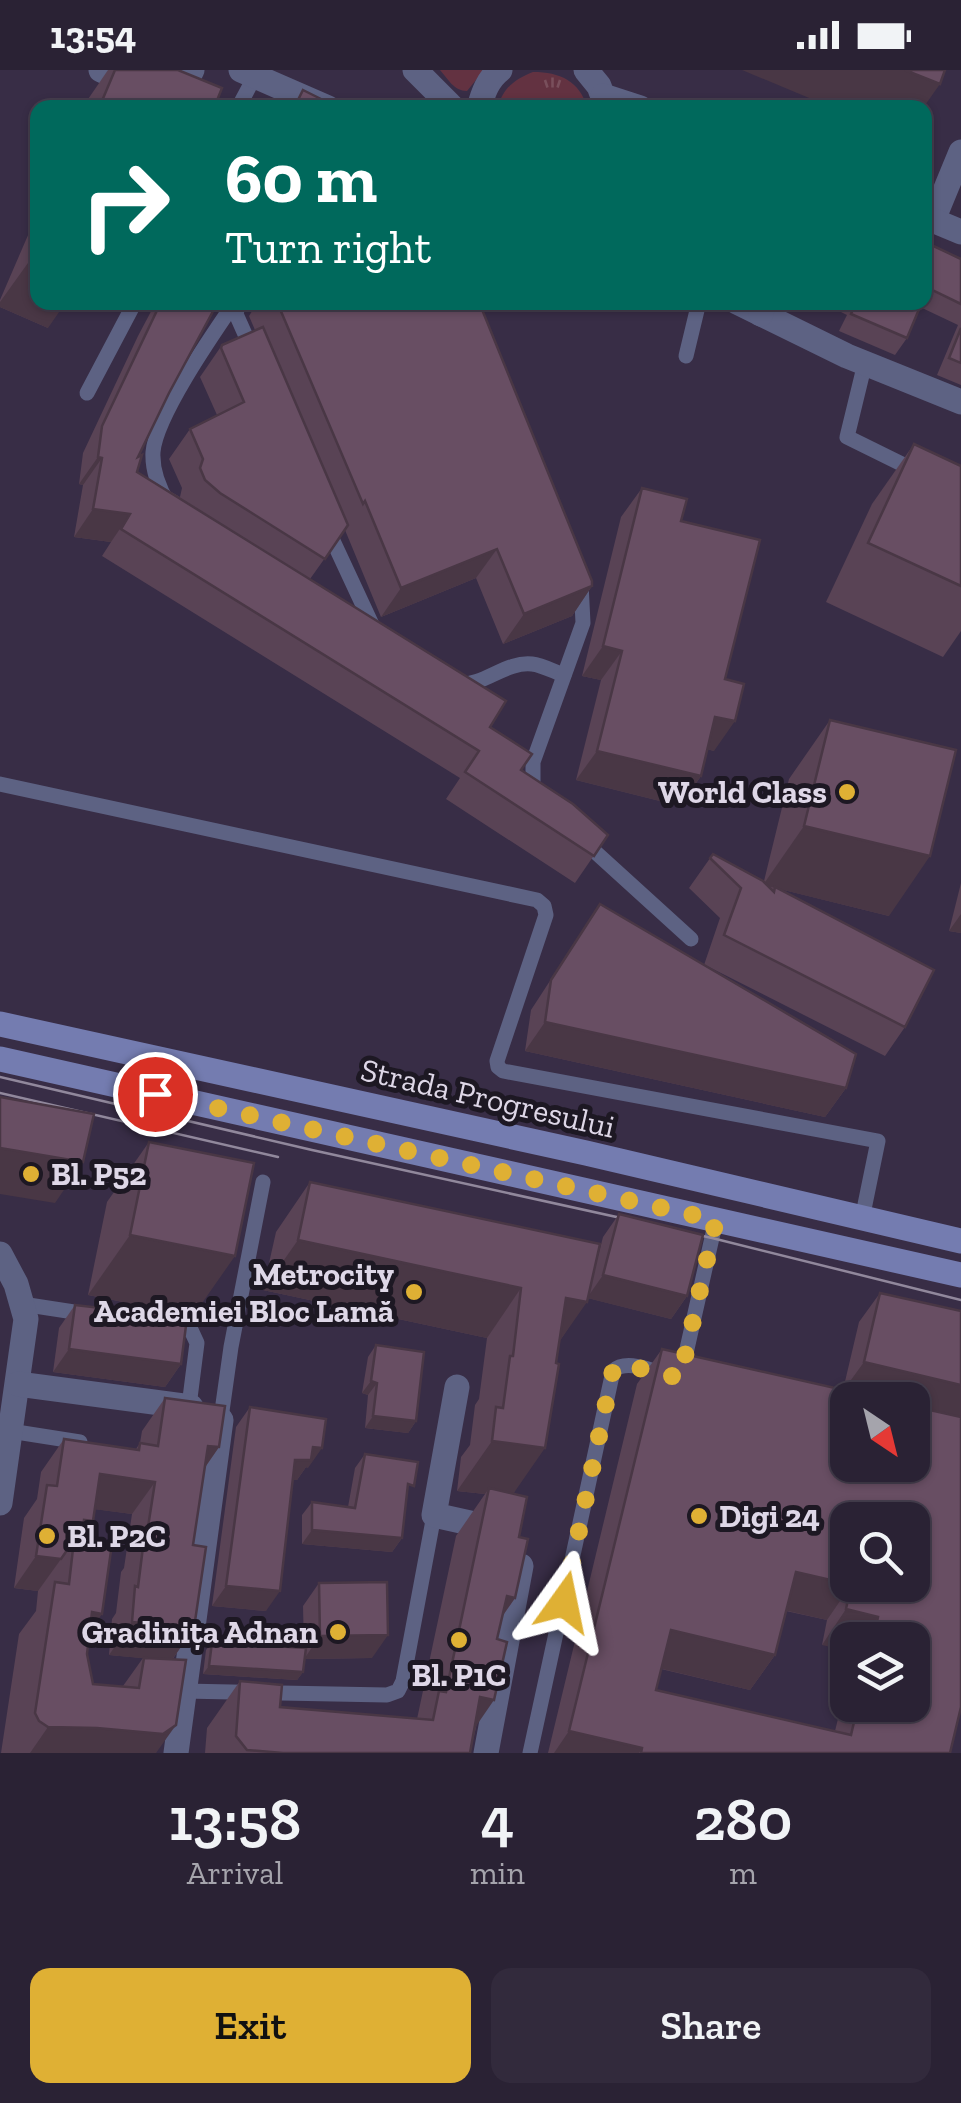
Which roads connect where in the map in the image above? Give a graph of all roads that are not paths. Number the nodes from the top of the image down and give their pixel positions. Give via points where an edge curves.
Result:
1 (101, 70) edge
2 (192, 70) edge
3 (415, 70) edge
4 (500, 70) edge
5 (248, 73) edge
6 (600, 86) edge
7 (240, 100) edge
8 (310, 100) edge
9 (445, 100) edge
10 (481, 100) edge
11 (625, 100) edge
12 (961, 152) edge
13 (932, 213) edge
14 (932, 220) edge
15 (961, 232) edge
16 (131, 310) edge
17 (231, 310) edge
18 (236, 310) edge
19 (697, 310) edge
20 (766, 310) edge
21 (686, 356) dead end
22 (865, 363) junction
23 (258, 365) edge
24 (88, 392) dead end
25 (961, 402) edge
26 (928, 477) edge
27 (322, 514) edge
28 (175, 516) edge
29 (577, 569) edge
30 (385, 642) edge
31 (564, 675) junction
32 (450, 684) edge
33 (0, 784) edge
34 (546, 808) edge
35 (566, 825) edge
36 (691, 939) dead end
37 (0, 1024) edge
38 (0, 1059) edge
39 (262, 1182) dead end
40 (862, 1219) junction
41 (716, 1220) junction
42 (961, 1241) edge
43 (854, 1251) junction
44 (0, 1254) edge
45 (961, 1275) edge
46 (22, 1304) junction
47 (97, 1315) edge
48 (153, 1324) edge
49 (18, 1384) junction
50 (457, 1387) dead end
51 (188, 1406) junction
52 (222, 1411) junction
53 (10, 1431) junction
54 (99, 1445) edge
55 (0, 1503) edge
56 (434, 1515) junction
57 (184, 1691) junction
58 (176, 1753) edge
59 (486, 1753) edge
60 (530, 1753) edge

1 - 2 street via 146,90 188,78
3 - 9 street
4 - 10 street
5 - 7 lane
5 - 8 street
6 - 11 street
12 - 13 street
14 - 15 street
16 - 24 lane
17 - 28 lane via 160,425 153,450 161,492
18 - 23 lane
19 - 21 lane
20 - 22 street
22 - 25 street
22 - 26 lane via 847,437
27 - 30 lane via 363,624
29 - 31 lane via 583,623
31 - 32 lane via 531,663 468,685
31 - 34 lane via 533,762 533,785
33 - 40 lane via 537,900 546,915 498,1067 878,1141
35 - 36 lane
37 - 40 main road, Strada Progresului
38 - 41 main road
39 - 52 lane
40 - 42 main road, Strada Progresului
40 - 43 main road
41 - 43 main road
41 - 60 lane via 680,1378 626,1365 613,1370
43 - 45 main road
44 - 46 street
46 - 47 lane
46 - 49 street
48 - 51 lane via 195,1336
49 - 51 street
49 - 53 street
50 - 56 street
51 - 52 street
52 - 57 street
53 - 54 lane
53 - 55 street
56 - 57 lane via 398,1691
56 - 59 street via 497,1529 516,1539 521,1552
57 - 58 street

